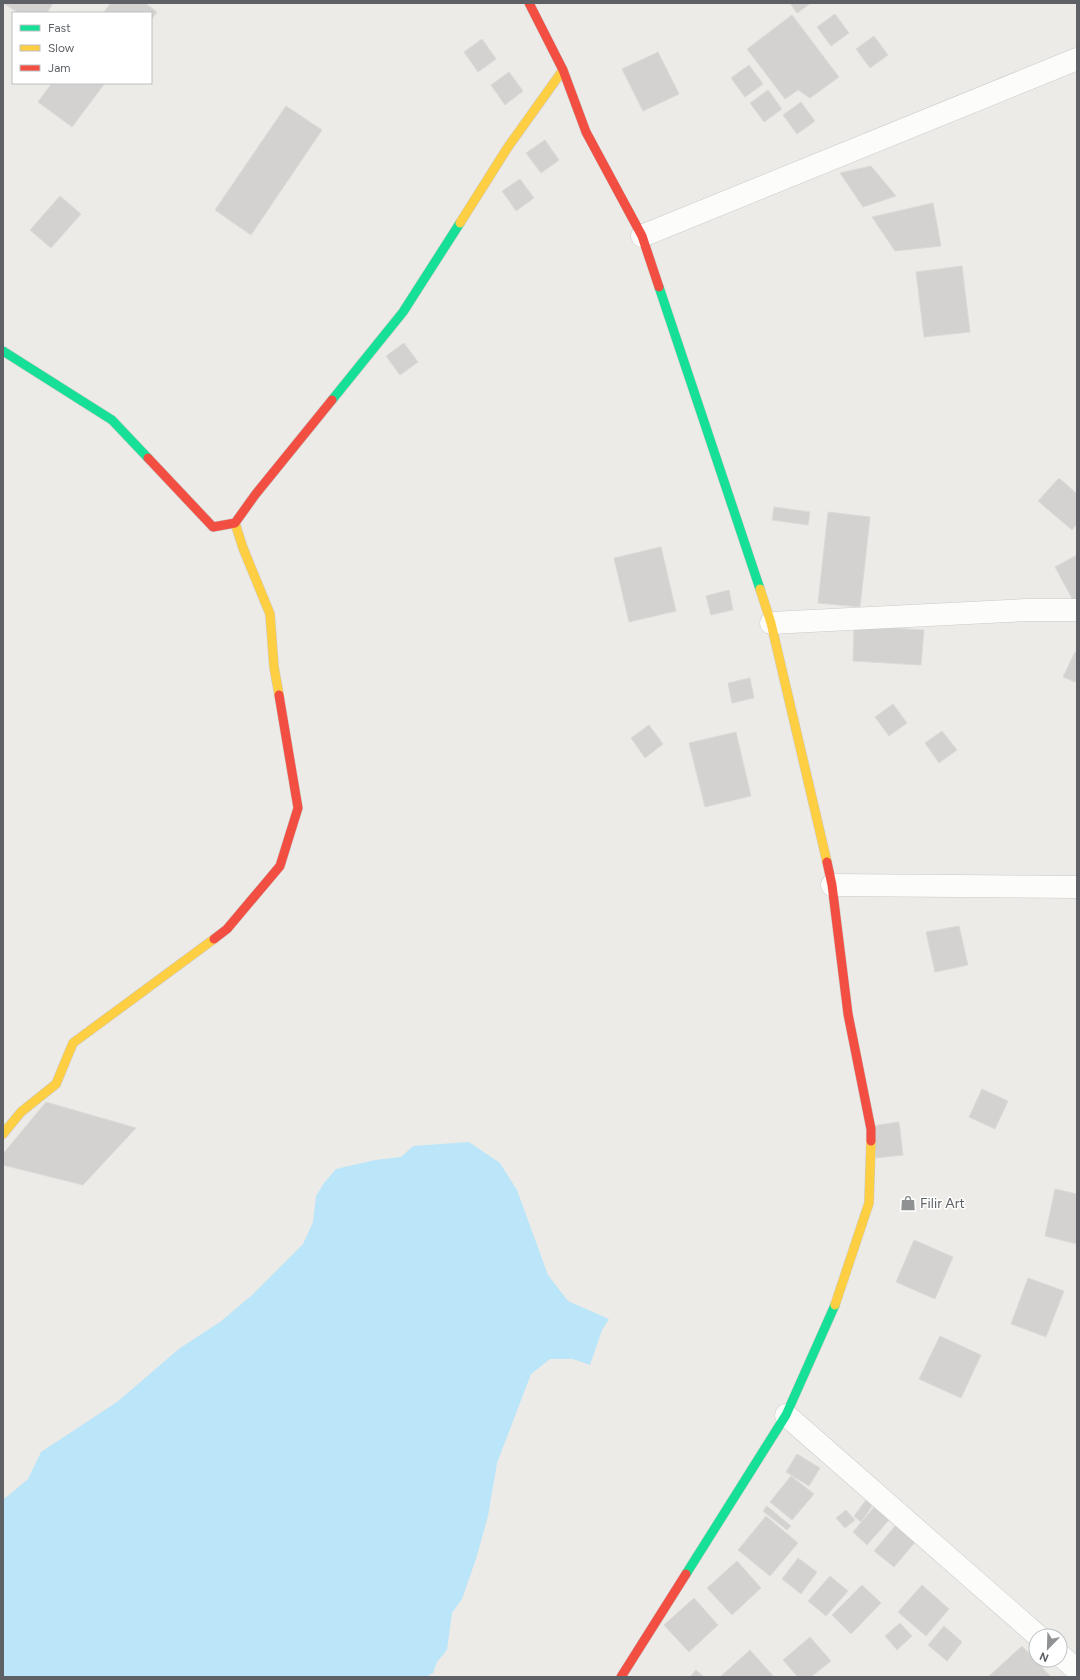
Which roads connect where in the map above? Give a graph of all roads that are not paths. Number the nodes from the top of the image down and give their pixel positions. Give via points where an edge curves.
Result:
1 (530, 3) edge
2 (1077, 59) edge
3 (563, 70) junction
4 (642, 236) junction
5 (3, 351) edge
6 (235, 523) junction
7 (1077, 610) edge
8 (771, 624) junction
9 (832, 885) junction
10 (1077, 887) edge
11 (3, 1134) edge
12 (786, 1415) junction
13 (1029, 1628) edge
14 (1068, 1662) edge
15 (1077, 1670) edge
16 (621, 1677) edge

1 - 3 street
2 - 4 street
3 - 4 street via 586,132
3 - 6 street via 508,147 403,312
4 - 8 street
5 - 6 street via 112,420 213,527
6 - 11 street via 270,614 274,667 298,808 280,866 228,929 73,1043 56,1084 21,1112
7 - 8 street via 1026,610
8 - 9 street
9 - 10 street
9 - 12 street via 848,1014 871,1129 869,1203 832,1314
12 - 13 street
12 - 16 street
14 - 15 street

